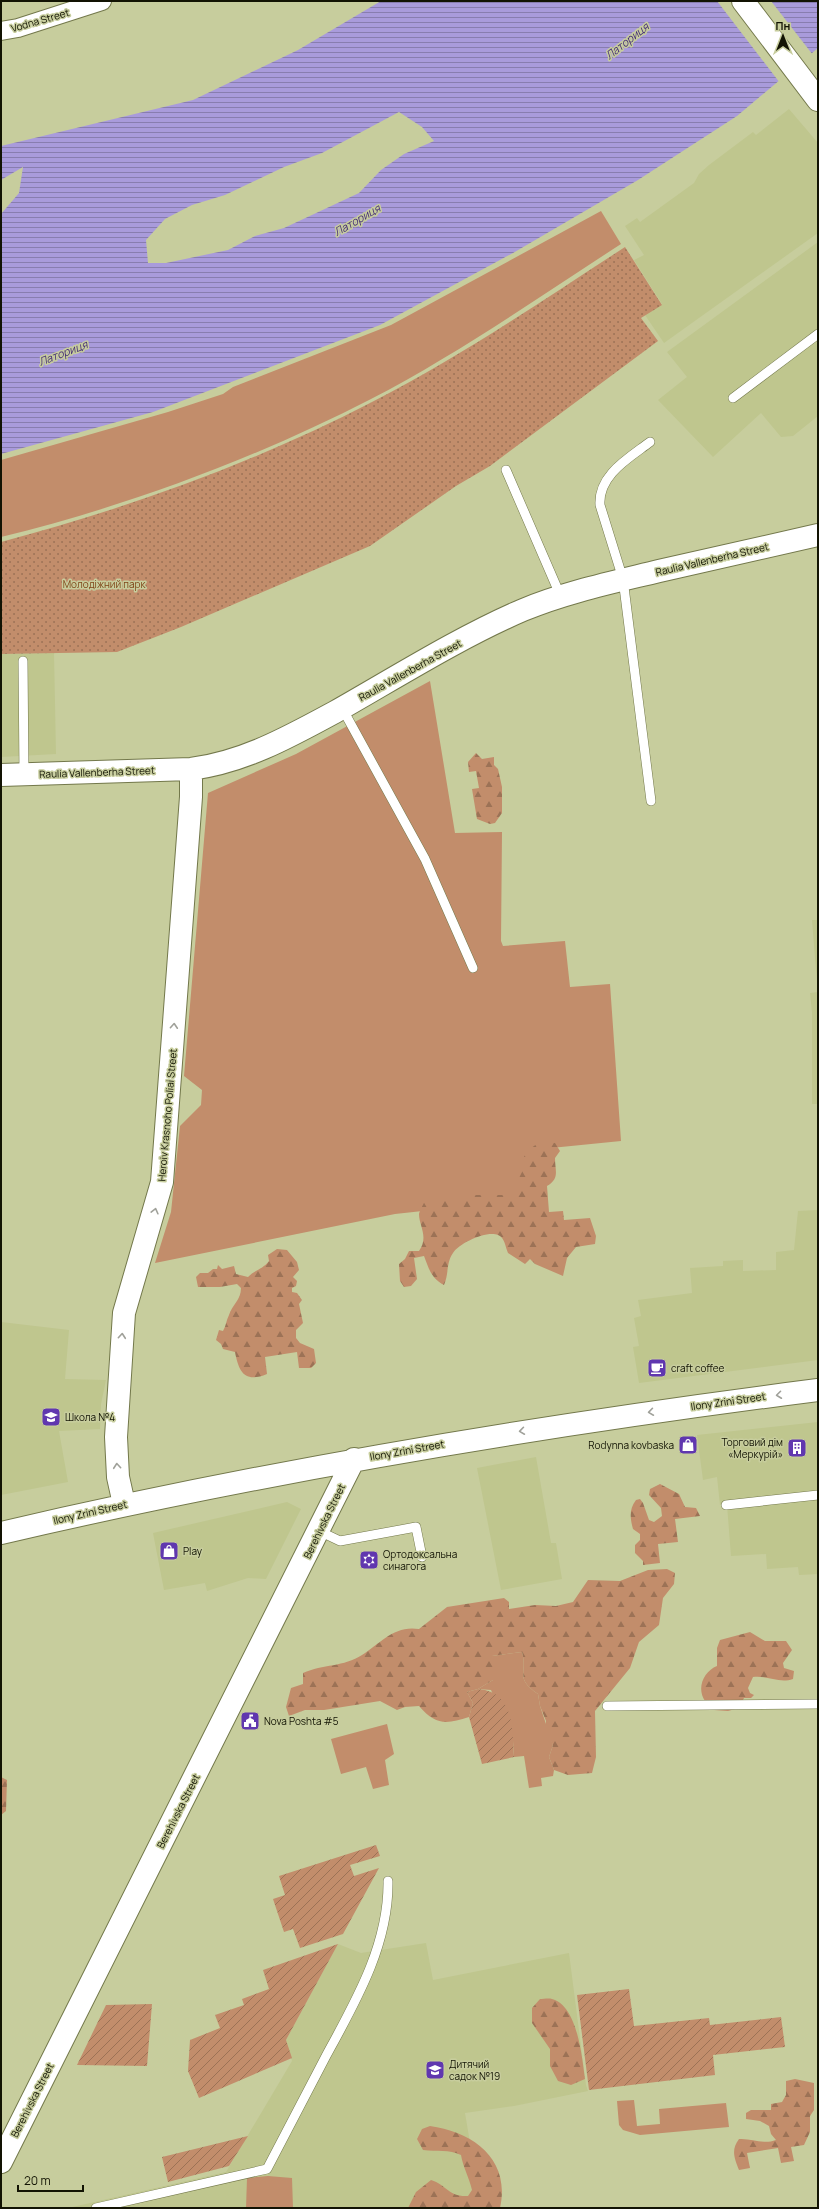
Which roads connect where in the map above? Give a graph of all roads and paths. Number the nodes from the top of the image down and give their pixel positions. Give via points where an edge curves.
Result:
1 (102, 1) edge
2 (743, 1) edge
3 (1, 31) edge
4 (816, 96) edge
5 (818, 334) edge
6 (734, 398) dead end
7 (650, 442) dead end
8 (506, 470) dead end
9 (818, 535) edge
10 (623, 580) junction
11 (561, 597) junction
12 (23, 661) dead end
13 (342, 708) junction
14 (191, 768) junction
15 (24, 774) junction
16 (1, 775) edge
17 (651, 801) dead end
18 (473, 968) dead end
19 (818, 1390) edge
20 (354, 1459) junction
21 (818, 1495) edge
22 (124, 1504) junction
23 (726, 1505) dead end
24 (319, 1531) junction
25 (1, 1533) edge
26 (422, 1557) dead end
27 (818, 1704) edge
28 (607, 1706) dead end
29 (388, 1881) dead end
30 (1, 2162) edge
31 (96, 2208) edge

1 - 3 street, Vodna Street
2 - 4 street
5 - 6 lane
7 - 10 lane via 607,478 600,497 600,506
8 - 11 lane
9 - 10 street, Raulia Vallenberha Street
10 - 11 street, Raulia Vallenberha Street
10 - 17 lane
11 - 13 street, Raulia Vallenberha Street via 523,610
12 - 15 lane
13 - 14 street, Raulia Vallenberha Street via 247,756 218,765
13 - 18 lane via 425,859
14 - 15 street, Raulia Vallenberha Street
22 -> 14 street, Heroiv Krasnoho Poliai Street via 118,1477 116,1437 122,1336 126,1307 162,1182 191,797
15 - 16 street, Raulia Vallenberha Street
19 -> 20 street, Ilony Zrini Street via 501,1434
20 - 22 street, Ilony Zrini Street
20 - 24 street, Berehivska Street
21 - 23 lane
22 - 25 street, Ilony Zrini Street
24 - 26 lane via 340,1541 416,1527
24 - 30 street, Berehivska Street
27 - 28 lane
29 - 31 lane via 384,1930 376,1954 347,2017 267,2168

